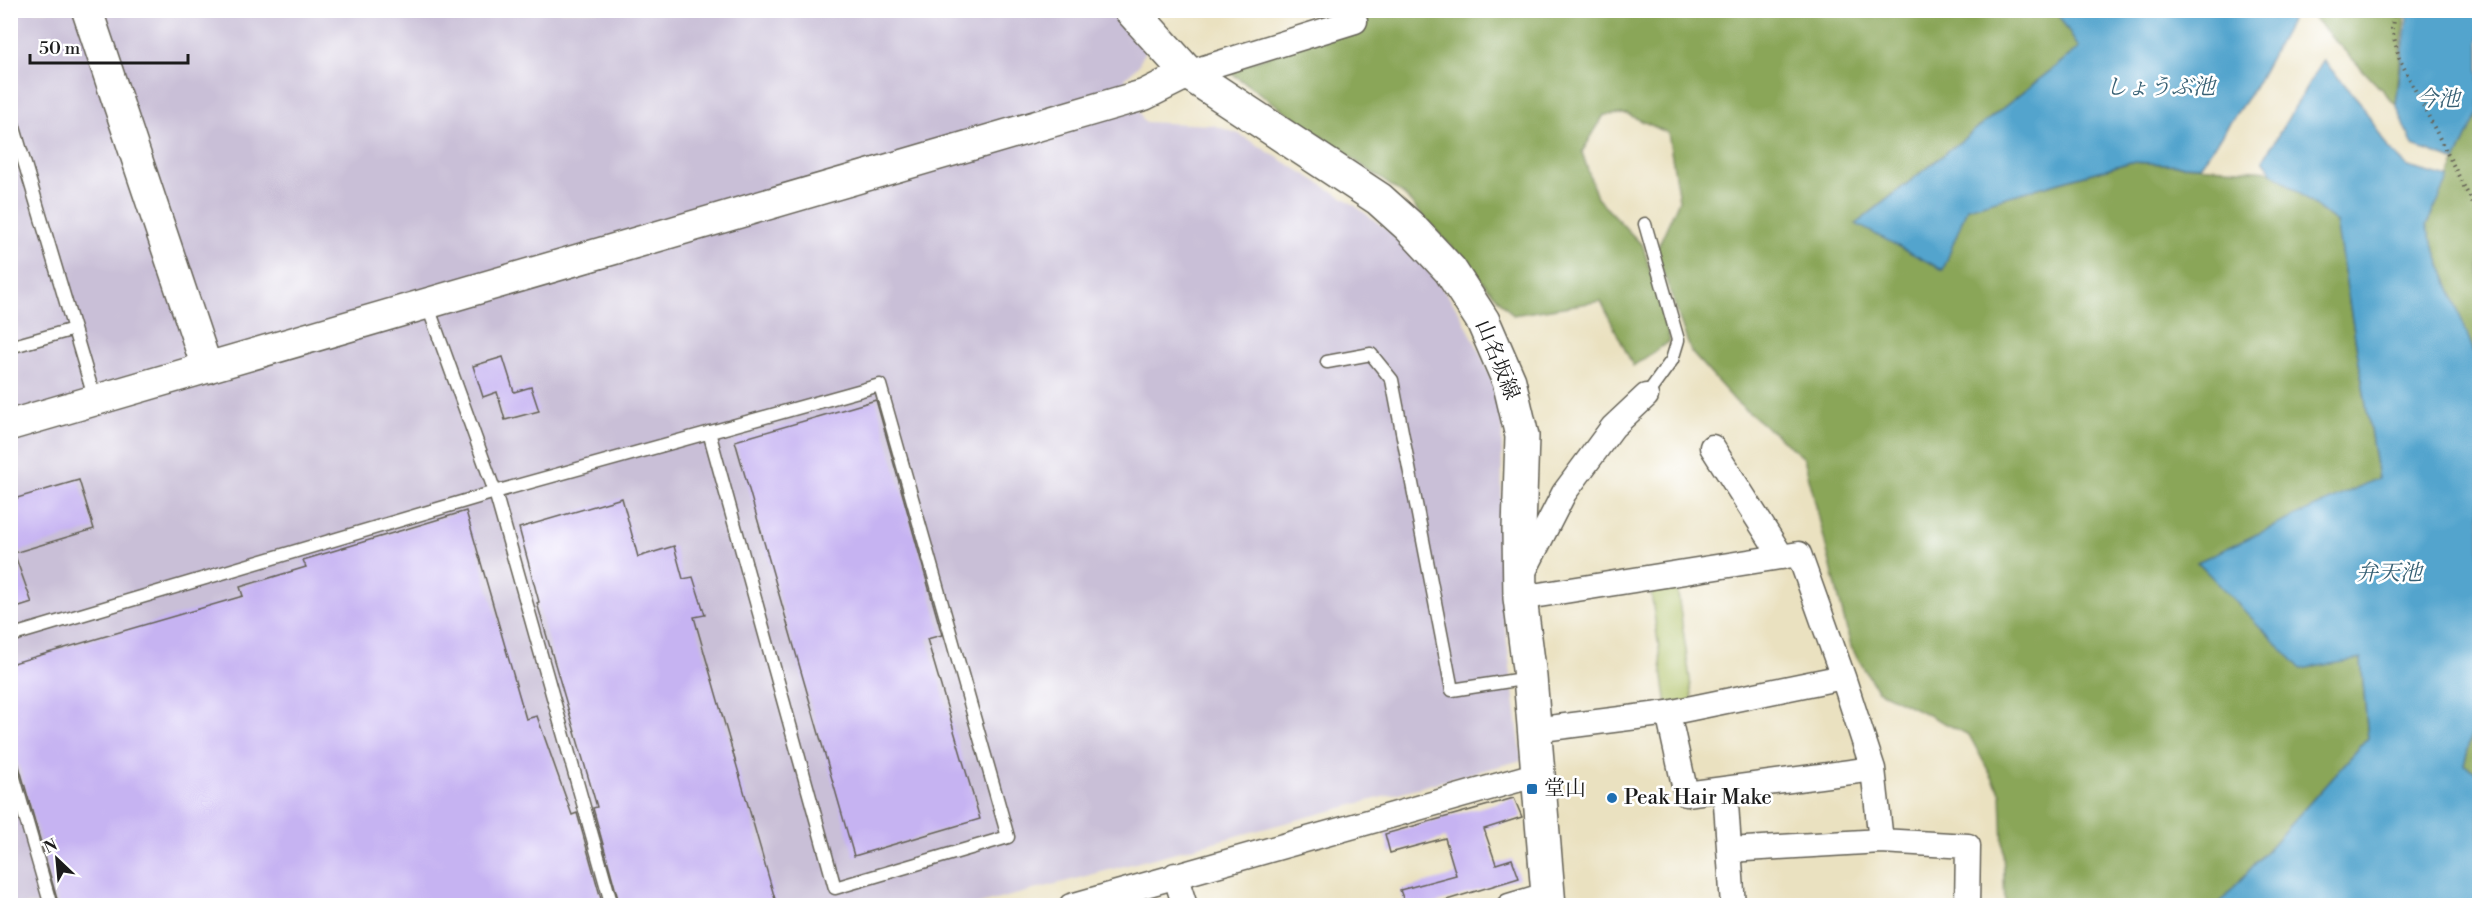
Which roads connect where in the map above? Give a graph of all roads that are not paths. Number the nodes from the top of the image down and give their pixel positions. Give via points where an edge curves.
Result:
1 (87, 10) edge
2 (1131, 10) edge
3 (1351, 10) edge
4 (1188, 73) junction
5 (10, 114) edge
6 (1644, 224) dead end
7 (427, 304) junction
8 (74, 329) junction
9 (10, 347) edge
10 (1327, 362) dead end
11 (207, 368) junction
12 (1646, 396) joint
13 (95, 400) junction
14 (10, 426) edge
15 (709, 432) junction
16 (1712, 447) dead end
17 (495, 492) junction
18 (1782, 557) junction
19 (1519, 590) junction
20 (10, 636) edge
21 (1530, 677) junction
22 (1843, 677) junction
23 (1668, 713) junction
24 (1534, 730) junction
25 (10, 764) edge
26 (1873, 769) junction
27 (1538, 774) junction
28 (1725, 789) junction
29 (1881, 841) junction
30 (1729, 850) junction
31 (1175, 875) junction
32 (1549, 900) edge
33 (51, 906) edge
34 (612, 906) edge
35 (1071, 906) edge
36 (1185, 906) edge
37 (1509, 906) edge
38 (1733, 906) edge
39 (1968, 906) edge

1 - 11 street
2 - 4 main road, 山名坂線
3 - 4 street via 1354,21
4 - 7 street via 1154,91 1119,102
4 - 19 main road, 山名坂線 via 1379,199 1450,270 1483,321 1505,371 1522,436
5 - 8 lane
6 - 12 lane via 1678,340 1671,360
7 - 11 street
7 - 17 lane
8 - 9 lane
8 - 13 lane
10 - 21 lane via 1371,354 1392,380 1452,690
11 - 13 street
12 - 19 street via 1613,427 1564,493
13 - 14 street
15 - 15 lane via 880,385 1008,837 835,888
15 - 17 lane
16 - 18 street
17 - 20 lane
17 - 34 lane
18 - 19 street
18 - 22 street via 1799,554
19 - 21 main road, 山名坂線
21 - 24 main road, 山名坂線
22 - 23 street
22 - 26 street
23 - 24 street
23 - 28 street via 1686,794
24 - 27 main road, 山名坂線
25 - 33 lane
26 - 28 street
26 - 29 street
27 - 31 street
27 - 32 main road, 山名坂線
28 - 30 street
29 - 30 street
29 - 39 street via 1968,846
30 - 38 street
31 - 35 street
31 - 36 street
32 - 37 street

